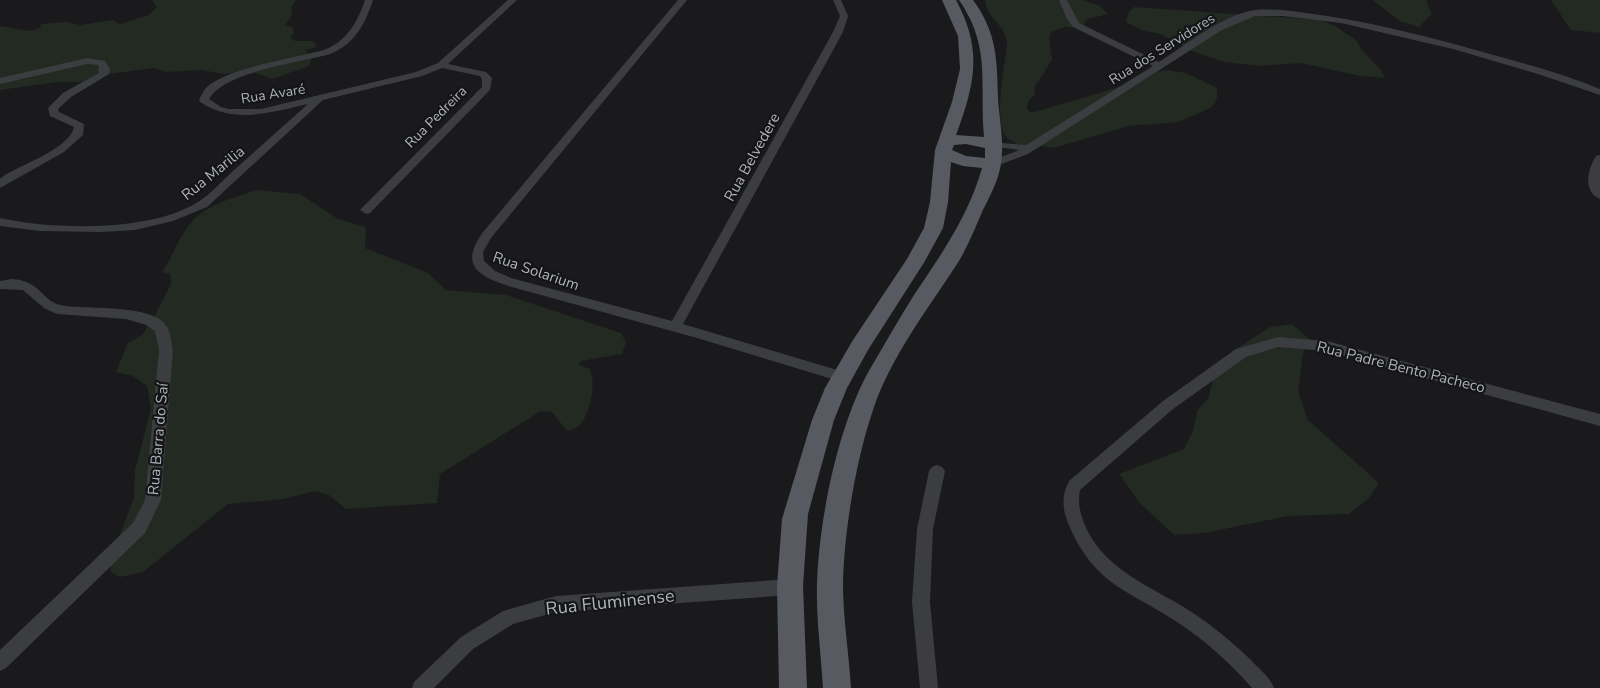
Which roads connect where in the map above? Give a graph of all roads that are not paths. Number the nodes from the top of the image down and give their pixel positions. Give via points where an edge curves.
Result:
1 (369, 0) edge
2 (513, 0) edge
3 (683, 0) edge
4 (837, 0) edge
5 (949, 0) edge
6 (966, 0) edge
7 (1063, 0) edge
8 (441, 65) junction
9 (1161, 66) junction
10 (0, 81) edge
11 (1600, 92) edge
12 (319, 100) junction
13 (945, 146) junction
14 (1028, 147) junction
15 (993, 154) junction
16 (1600, 158) edge
17 (0, 185) edge
18 (1600, 195) edge
19 (366, 210) dead end
20 (0, 222) edge
21 (0, 285) edge
22 (675, 327) junction
23 (842, 377) junction
24 (1600, 420) edge
25 (938, 471) dead end
26 (789, 587) junction
27 (0, 662) edge
28 (421, 688) edge
29 (793, 688) edge
30 (837, 688) edge
31 (929, 688) edge
32 (1265, 688) edge

1 - 12 street, Rua Avaré via 355,30 340,46 236,76 210,90 204,100 217,109 239,113
2 - 8 street
3 - 22 street, Rua Solarium via 487,235 476,256 485,271 499,277
4 - 22 street, Rua Belvedere via 844,16 838,32
5 - 13 main road via 964,30 969,56 966,84
6 - 15 main road via 978,17 988,47
7 - 9 street via 1076,25
8 - 12 street, Rua Avaré
8 - 19 street, Rua Pedreira via 483,74 487,88
9 - 11 street, Rua dos Servidores via 1241,16 1262,13 1389,31 1546,72
9 - 14 street, Rua dos Servidores
10 - 17 street via 87,61 102,63 105,69 104,74 67,95 53,108 54,114 80,126 74,141
12 - 20 street, Rua Marilia via 203,204 185,214 137,228 104,230 20,227
13 - 15 main road via 963,161
13 - 23 main road via 938,210 929,239
14 - 15 street
14 - 15 street, Rua dos Servidores via 1024,153
15 - 30 main road via 986,186 951,258 878,374 850,449 830,584
16 - 18 street via 1592,171 1592,180
21 - 27 street, Rua Barra do Saí via 30,286 57,309 150,320 161,328 166,350 153,500 139,528
22 - 23 street, Rua Solarium
23 - 26 main road via 827,411 794,523
24 - 32 street, Rua Padre Bento Pacheco via 1363,355 1299,342 1278,342 1241,353 1168,405 1074,486 1070,496 1072,512 1088,549 1101,566 1186,617 1224,647
25 - 31 street via 925,529 921,602
26 - 28 street, Rua Fluminense via 547,606 509,617 476,638
26 - 29 main road

